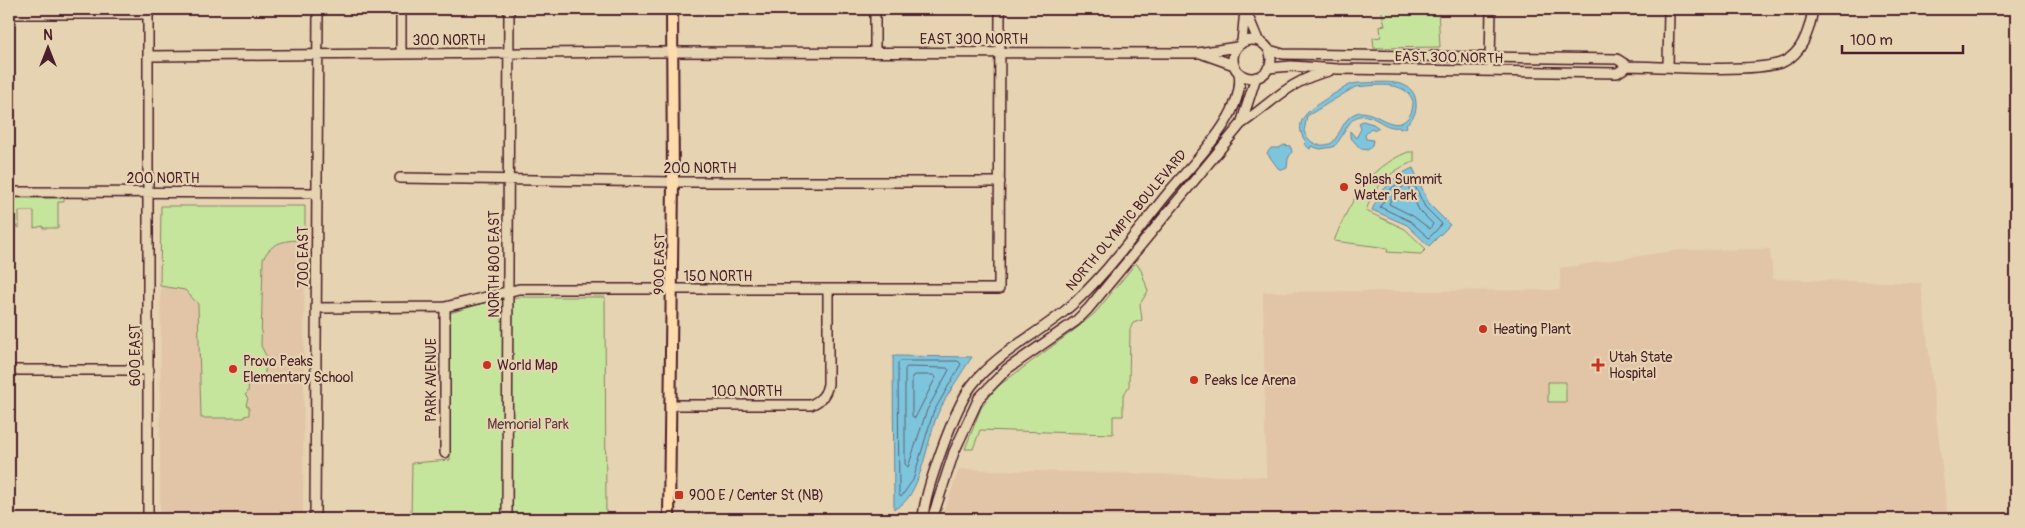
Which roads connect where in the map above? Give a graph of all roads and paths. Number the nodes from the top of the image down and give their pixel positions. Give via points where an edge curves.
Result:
1 (318, 9) edge
2 (401, 9) edge
3 (510, 9) edge
4 (672, 9) edge
5 (875, 9) edge
6 (1000, 9) edge
7 (1245, 9) edge
8 (1491, 9) edge
9 (1669, 9) edge
10 (1812, 9) edge
11 (148, 12) edge
12 (9, 14) edge
13 (1258, 40) junction
14 (1240, 44) junction
15 (1269, 50) junction
16 (671, 52) junction
17 (750, 52) joint
18 (875, 52) junction
19 (509, 53) junction
20 (1000, 53) junction
21 (1198, 53) junction
22 (317, 54) junction
23 (401, 54) junction
24 (148, 56) junction
25 (1490, 58) junction
26 (1628, 66) junction
27 (1668, 66) junction
28 (1268, 68) junction
29 (1236, 69) junction
30 (1338, 69) junction
31 (1490, 72) junction
32 (1256, 77) junction
33 (1241, 124) junction
34 (400, 178) dead end
35 (508, 180) junction
36 (673, 182) junction
37 (1000, 182) junction
38 (9, 192) edge
39 (149, 192) junction
40 (317, 194) junction
41 (828, 289) junction
42 (672, 290) junction
43 (507, 291) junction
44 (445, 307) junction
45 (316, 308) junction
46 (9, 370) edge
47 (148, 370) junction
48 (670, 405) junction
49 (445, 453) dead end
50 (316, 505) junction
51 (148, 519) edge
52 (315, 519) edge
53 (320, 519) edge
54 (507, 519) edge
55 (669, 519) edge
56 (923, 519) edge
57 (932, 519) edge

1 - 22 street, 700 EAST
2 - 23 street
3 - 19 street, NORTH 800 EAST
4 - 16 main road, 900 EAST
5 - 18 street
6 - 20 street
7 - 13 street
7 - 14 street
8 - 25 street
9 - 27 street
10 - 27 street, EAST 300 NORTH via 1800,48 1785,62 1772,66
11 - 12 street
11 - 24 street
13 - 14 street
13 - 15 street
14 - 21 street, EAST 300 NORTH
14 - 29 street via 1233,58
15 - 25 street, EAST 300 NORTH via 1283,54
15 - 28 street via 1271,62
16 - 17 street, 300 NORTH
16 - 19 street, 300 NORTH
16 - 36 main road, 900 EAST
17 - 18 street, EAST 300 NORTH
18 - 20 street, EAST 300 NORTH
19 - 23 street, 300 NORTH
19 - 35 street, NORTH 800 EAST
20 - 21 street, EAST 300 NORTH
20 - 37 street
21 - 29 street, EAST 300 NORTH
22 - 23 street, 300 NORTH
22 - 24 street, 300 NORTH
22 - 40 street, 700 EAST
24 - 39 street, 600 EAST
25 - 26 street, EAST 300 NORTH via 1617,59
25 - 31 street
26 - 27 street, EAST 300 NORTH
26 - 31 street, EAST 300 NORTH via 1617,73
28 - 30 street, EAST 300 NORTH
28 - 32 street
29 - 32 street via 1245,76
29 - 56 street, NORTH OLYMPIC BOULEVARD via 1240,83 1224,124 1122,248 1066,310 995,362 971,386 955,414 926,498
30 - 31 street, EAST 300 NORTH
30 - 33 street via 1312,75 1290,85
32 - 33 street, NORTH OLYMPIC BOULEVARD
33 - 57 street, NORTH OLYMPIC BOULEVARD via 1088,309 1076,321 1006,369 979,398 954,452
34 - 35 street, 200 NORTH
35 - 36 street, 200 NORTH
35 - 43 street, NORTH 800 EAST
36 - 37 street, 200 NORTH
36 - 42 main road, 900 EAST
37 - 41 street, 150 NORTH via 999,289
38 - 39 street, 200 NORTH
39 - 40 street, 200 NORTH
39 - 47 street, 600 EAST
40 - 45 street, 700 EAST
41 - 42 street, 150 NORTH
41 - 48 street, 100 NORTH via 828,384 821,399 811,404
42 - 43 street, 150 NORTH
42 - 48 main road, 900 EAST
43 - 44 street, 150 NORTH
43 - 54 street, NORTH 800 EAST
44 - 45 street, 150 NORTH
44 - 49 street, PARK AVENUE
45 - 50 street, 700 EAST
46 - 47 street
47 - 51 street, 600 EAST
48 - 55 main road, 900 EAST
50 - 52 street, 700 EAST
50 - 53 street, 700 EAST

